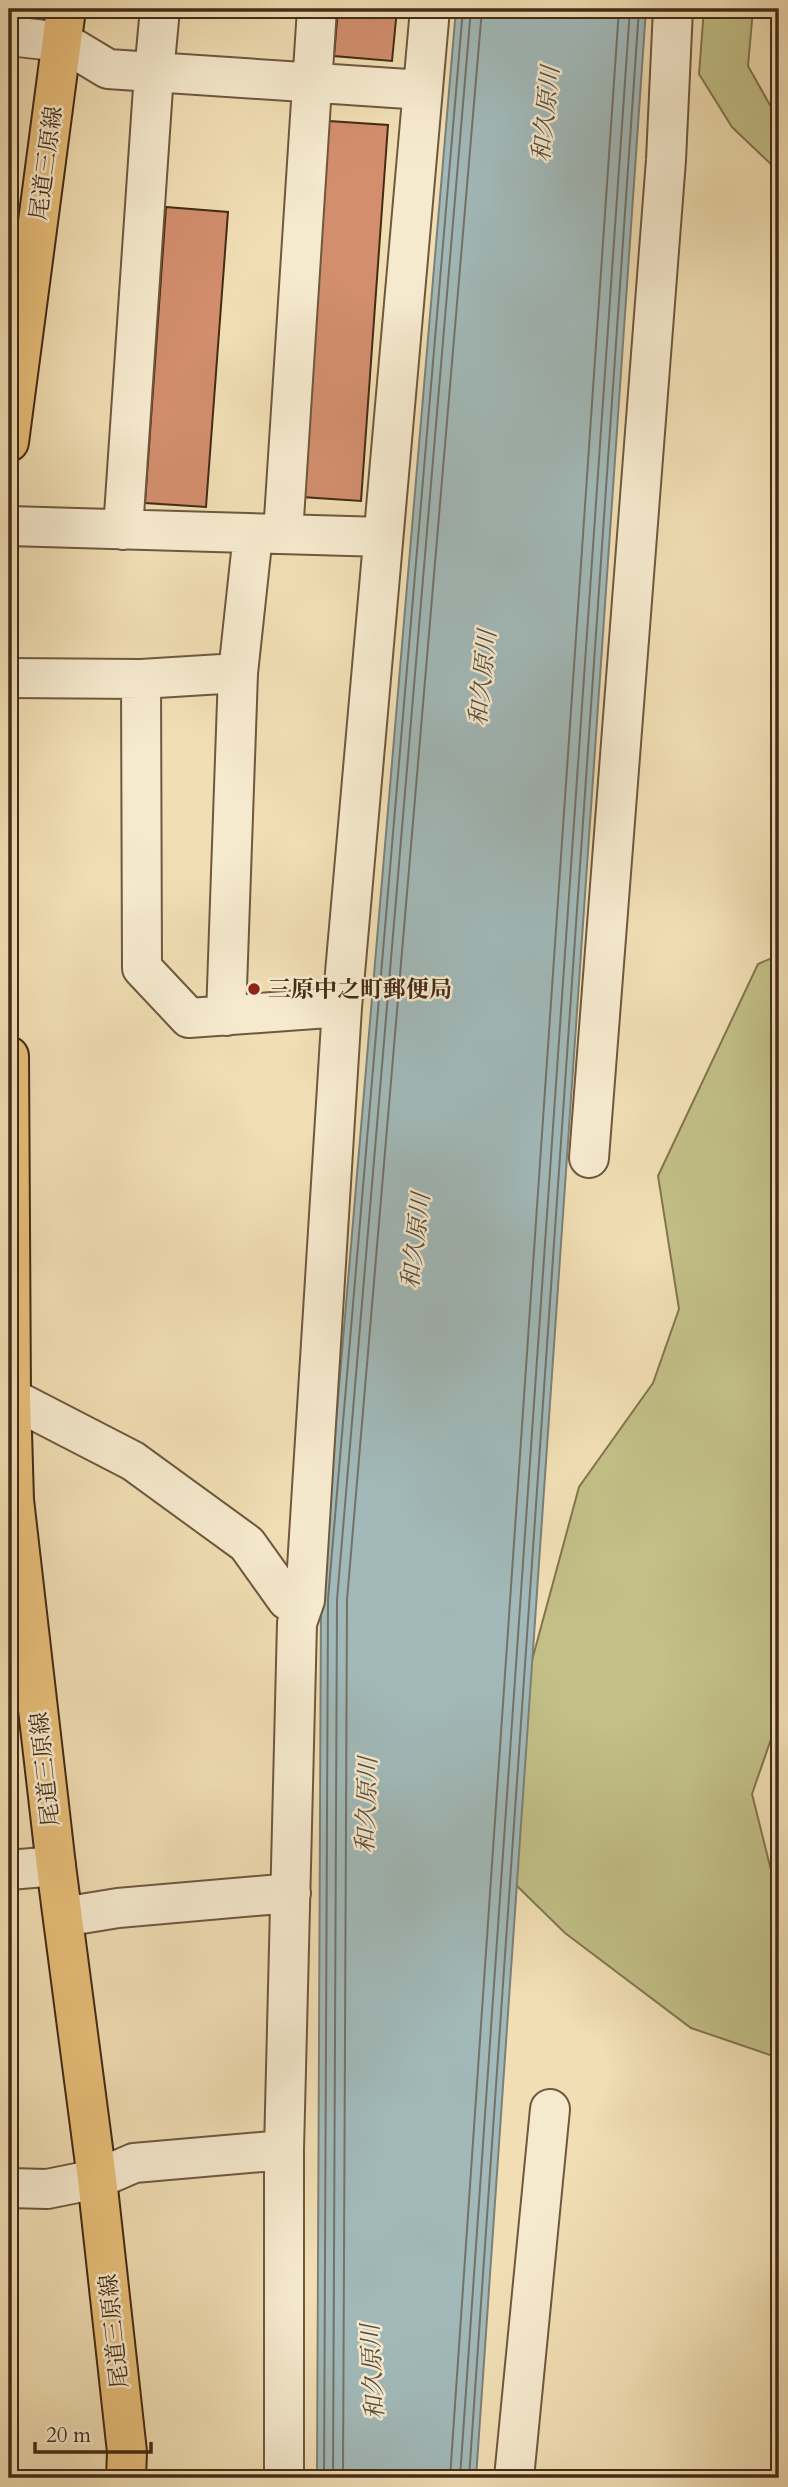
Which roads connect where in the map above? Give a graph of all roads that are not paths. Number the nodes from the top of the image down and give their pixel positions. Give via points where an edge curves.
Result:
1 (160, 9) edge
2 (317, 9) edge
3 (430, 9) edge
4 (673, 9) edge
5 (64, 26) edge
6 (9, 36) edge
7 (154, 73) junction
8 (311, 83) junction
9 (423, 90) junction
10 (9, 442) edge
11 (9, 526) edge
12 (123, 530) junction
13 (268, 534) junction
14 (383, 537) junction
15 (238, 673) junction
16 (9, 678) edge
17 (141, 679) junction
18 (342, 1007) junction
19 (226, 1016) junction
20 (9, 1056) edge
21 (589, 1158) dead end
22 (10, 1398) edge
23 (305, 1600) junction
24 (56, 1866) junction
25 (9, 1870) edge
26 (291, 1893) junction
27 (63, 1917) junction
28 (550, 2109) dead end
29 (284, 2150) junction
30 (97, 2179) junction
31 (9, 2188) edge
32 (126, 2478) edge
33 (284, 2478) edge
34 (514, 2478) edge

1 - 7 street
2 - 8 street
3 - 9 street
4 - 21 street via 666,160
5 - 6 street
5 - 7 street via 108,69
5 - 10 main road, 尾道三原線
7 - 8 street
7 - 12 street
8 - 9 street
8 - 13 street
9 - 14 street
11 - 12 street
12 - 13 street
13 - 14 street
13 - 15 street
14 - 18 street
15 - 17 street
15 - 19 street
16 - 17 street
17 - 19 street via 142,968 189,1018
18 - 19 street
18 - 23 street
20 - 22 main road, 尾道三原線
22 - 23 street via 133,1461 247,1544 287,1600
22 - 24 main road, 尾道三原線 via 14,1500
23 - 26 street via 297,1623
24 - 25 street
24 - 27 main road, 尾道三原線
26 - 27 street
26 - 29 street
27 - 30 main road, 尾道三原線
28 - 34 street
29 - 30 street via 134,2163
29 - 33 street
30 - 31 street via 47,2189
30 - 32 main road, 尾道三原線 via 127,2452

